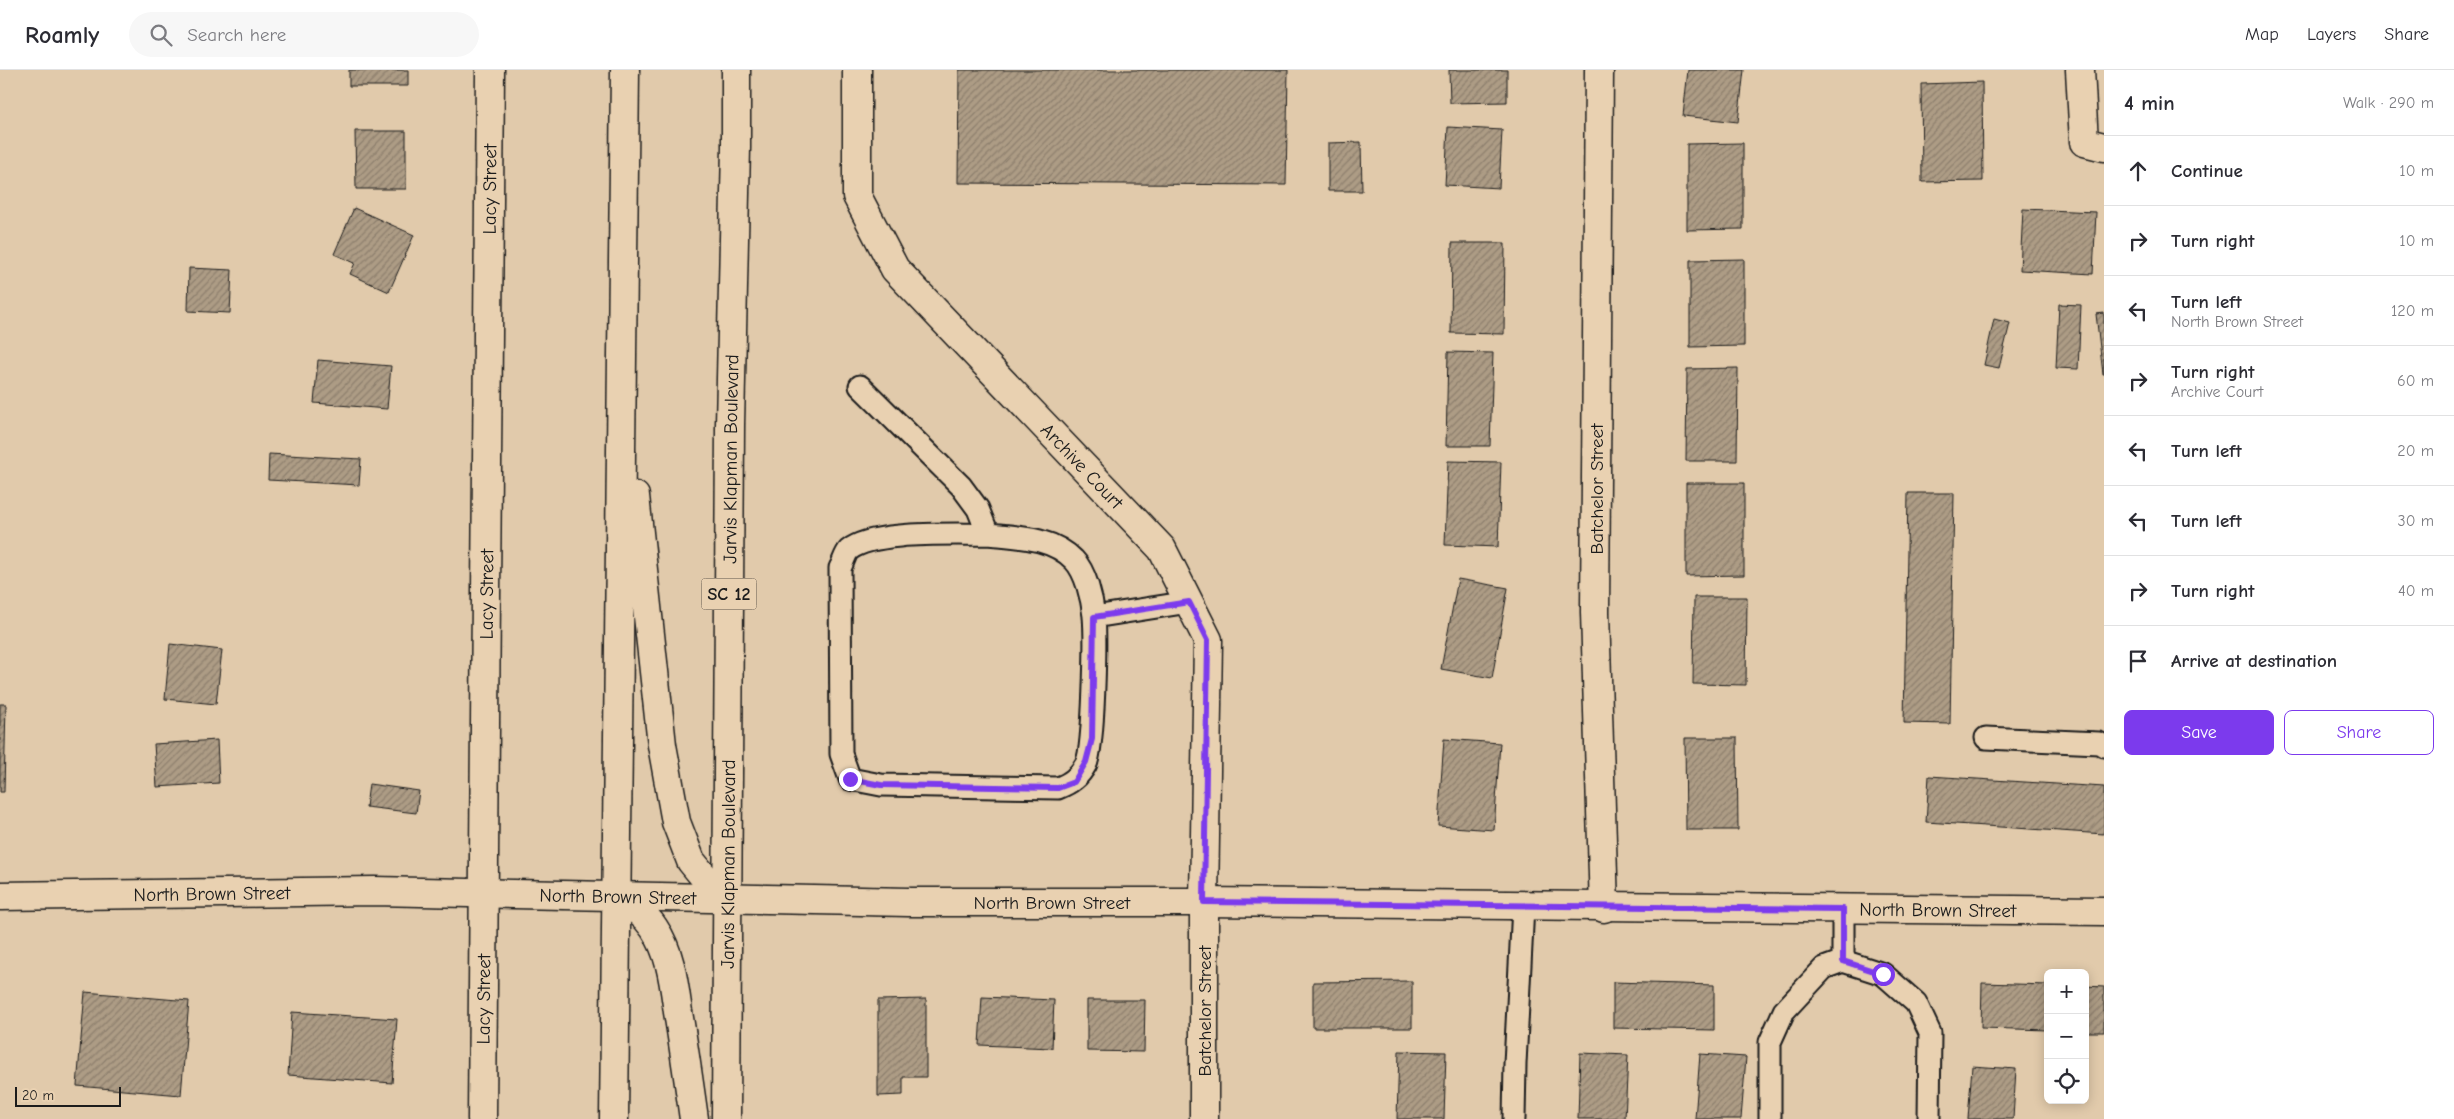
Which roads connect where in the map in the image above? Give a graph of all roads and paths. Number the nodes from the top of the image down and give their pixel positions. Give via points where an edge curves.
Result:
1 (490, 70) edge
2 (625, 70) edge
3 (736, 70) edge
4 (857, 70) edge
5 (1598, 70) edge
6 (2080, 70) edge
7 (2104, 147) edge
8 (622, 366) junction
9 (860, 386) dead end
10 (988, 534) junction
11 (1189, 602) junction
12 (1094, 617) junction
13 (1986, 738) dead end
14 (2104, 746) edge
15 (482, 894) junction
16 (0, 896) edge
17 (616, 897) junction
18 (728, 899) junction
19 (1204, 902) junction
20 (1523, 906) junction
21 (1604, 908) junction
22 (1843, 909) junction
23 (2104, 911) edge
24 (1843, 961) junction
25 (482, 1119) edge
26 (614, 1119) edge
27 (694, 1119) edge
28 (726, 1119) edge
29 (1204, 1119) edge
30 (1514, 1119) edge
31 (1770, 1119) edge
32 (1929, 1119) edge

1 - 15 main road, Lacy Street
2 - 8 main road
3 - 18 main road, Jarvis Klapman Boulevard / SC 12 via 730,425
4 - 11 main road, Archive Court via 857,196 895,269 1162,549
5 - 21 main road, Batchelor Street via 1595,612
6 - 7 main road via 2084,142
8 - 17 main road
8 - 18 main road via 656,694 669,787 676,822 691,861 714,889
9 - 10 lane via 961,486 978,509
10 - 12 lane via 1027,538 1052,545 1074,560 1087,584
10 - 12 lane via 901,536 869,540 848,551 840,568 840,754 850,779 881,785 1058,788 1074,782 1086,762 1092,739
11 - 12 lane
11 - 19 main road, Archive Court via 1208,640
13 - 14 lane via 2099,743
15 - 16 main road, North Brown Street via 374,891
15 - 17 main road, North Brown Street
15 - 25 main road, Lacy Street
17 - 18 main road, North Brown Street
17 - 26 main road
17 - 27 main road via 632,905 654,928 672,971
18 - 19 main road, North Brown Street
18 - 28 main road, Jarvis Klapman Boulevard / SC 12
19 - 20 main road, North Brown Street
19 - 29 main road, Batchelor Street
20 - 21 main road, North Brown Street
20 - 30 lane
21 - 22 main road, North Brown Street
22 - 23 main road, North Brown Street
22 - 24 lane
24 - 31 lane via 1824,968 1784,1010 1770,1042
24 - 32 lane via 1883,974 1916,1003 1930,1034

